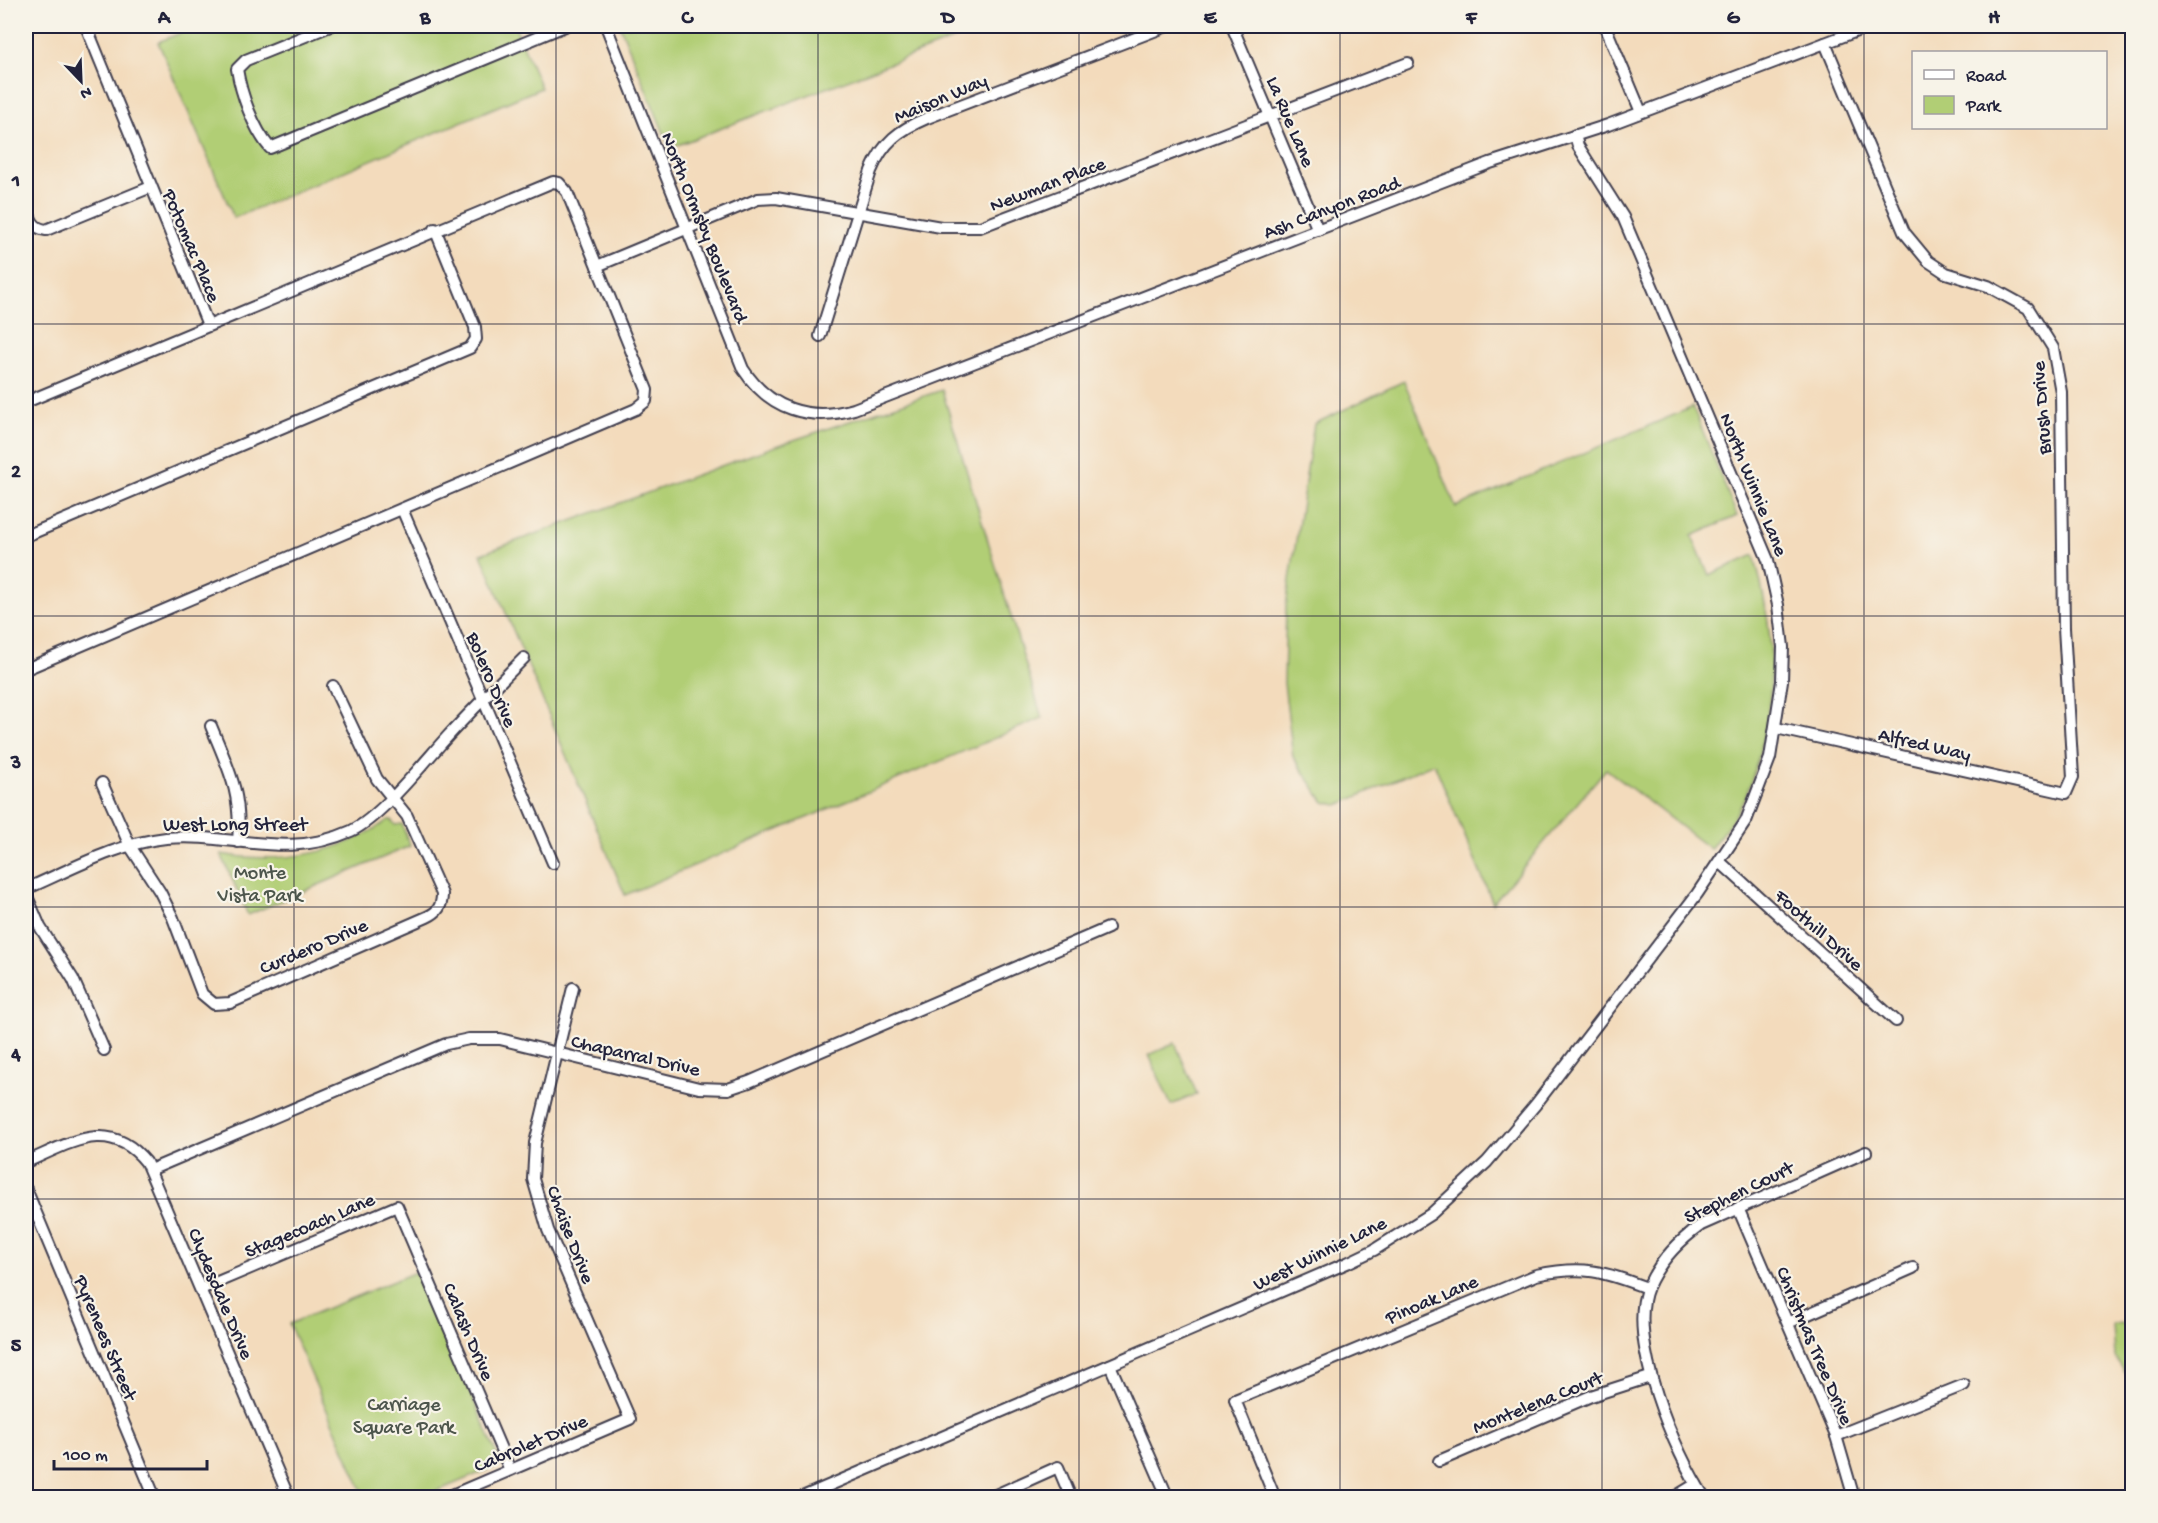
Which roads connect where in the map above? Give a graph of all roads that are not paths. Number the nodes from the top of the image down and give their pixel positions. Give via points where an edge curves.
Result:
1 (86, 26) edge
2 (330, 26) edge
3 (565, 26) edge
4 (606, 26) edge
5 (1167, 26) edge
6 (1232, 26) edge
7 (1605, 26) edge
8 (1870, 26) edge
9 (1825, 43) junction
10 (1408, 63) dead end
11 (1641, 112) junction
12 (1270, 116) junction
13 (1575, 135) junction
14 (151, 187) junction
15 (26, 206) edge
16 (859, 212) junction
17 (686, 227) junction
18 (435, 230) junction
19 (1318, 230) junction
20 (597, 266) junction
21 (208, 325) junction
22 (820, 336) dead end
23 (26, 402) edge
24 (805, 414) joint
25 (402, 509) junction
26 (26, 536) edge
27 (524, 658) dead end
28 (26, 669) edge
29 (333, 686) dead end
30 (481, 699) junction
31 (211, 726) dead end
32 (1776, 728) junction
33 (102, 783) dead end
34 (2066, 793) joint
35 (392, 798) junction
36 (238, 842) junction
37 (130, 846) junction
38 (1720, 862) junction
39 (553, 863) dead end
40 (26, 889) edge
41 (26, 894) edge
42 (1108, 928) dead end
43 (573, 988) dead end
44 (1896, 1021) dead end
45 (104, 1050) dead end
46 (557, 1053) junction
47 (1866, 1152) dead end
48 (26, 1162) edge
49 (150, 1170) junction
50 (26, 1189) edge
51 (397, 1206) joint
52 (1738, 1208) junction
53 (1912, 1268) dead end
54 (1647, 1288) junction
55 (201, 1289) junction
56 (1788, 1323) junction
57 (1110, 1365) junction
58 (1650, 1377) junction
59 (1964, 1385) dead end
60 (630, 1419) joint
61 (1836, 1436) junction
62 (1439, 1461) dead end
63 (510, 1470) junction
64 (1696, 1484) junction
65 (155, 1497) edge
66 (290, 1497) edge
67 (445, 1497) edge
68 (800, 1497) edge
69 (990, 1497) edge
70 (1071, 1497) edge
71 (1168, 1497) edge
72 (1275, 1497) edge
73 (1673, 1497) edge
74 (1705, 1497) edge
75 (1854, 1497) edge

1 - 14 street
2 - 3 street via 246,60 237,69 261,138 270,148
4 - 17 street, North Ormsby Boulevard
5 - 16 street, Maison Way via 906,127 878,155
6 - 12 street, La Rue Lane
7 - 11 street
8 - 9 street, Ash Canyon Road
9 - 11 street, Ash Canyon Road
9 - 34 street, Brush Drive via 1904,232 1928,261 1946,273 1988,286 2028,308 2053,348 2061,392 2064,628 2073,777
10 - 12 street, Newman Place
11 - 13 street, Ash Canyon Road
12 - 16 street, Newman Place via 980,227 940,227
12 - 19 street, La Rue Lane
13 - 19 street, Ash Canyon Road via 1490,163
13 - 32 street, North Winnie Lane via 1623,217 1768,560 1783,647
14 - 15 street, Potomac Place via 46,230 38,229
14 - 21 street, Potomac Place
16 - 17 street, Newman Place via 776,198 758,199
16 - 22 street, Maison Way
17 - 20 street, Newman Place
17 - 24 street, North Ormsby Boulevard via 743,369 770,399
18 - 20 street via 541,185 557,182 567,192
18 - 21 street
18 - 26 street via 476,327 476,339 470,348
19 - 24 street, Ash Canyon Road via 854,409 835,415
20 - 25 street via 646,385 646,401 636,409
21 - 23 street
25 - 28 street
25 - 30 street, Bolero Drive
27 - 30 street, West Long Street
29 - 35 street via 377,779
30 - 35 street, West Long Street
30 - 39 street, Bolero Drive
31 - 36 street via 237,787
32 - 34 street, Alfred Way
32 - 38 street, North Winnie Lane via 1760,788 1746,821
33 - 37 street
35 - 36 street, West Long Street via 352,830 315,842
35 - 37 street, Curdero Drive via 407,816 442,894 442,903 435,913 230,1003 214,1004 206,999 173,918
36 - 37 street, West Long Street via 166,838
37 - 40 street, West Long Street
38 - 44 street, Foothill Drive
38 - 57 street, West Winnie Lane via 1503,1144 1431,1214 1365,1254
41 - 45 street via 40,927 73,979
42 - 46 street, Chaparral Drive via 728,1089 699,1088
43 - 46 street, Chaise Drive
46 - 49 street, Chaparral Drive via 500,1039 446,1044
46 - 60 street, Chaise Drive via 535,1143 533,1179 548,1230
47 - 52 street, Stephen Court
48 - 49 street, Clydesdale Drive via 90,1135 129,1146 140,1154
49 - 55 street, Clydesdale Drive
50 - 65 street, Pyrenees Street
51 - 55 street, Stagecoach Lane
51 - 63 street, Calash Drive
52 - 54 street, Stephen Court via 1680,1240
52 - 56 street, Christmas Tree Drive
53 - 56 street
54 - 58 street via 1641,1336
54 - 72 street, Pinoak Lane via 1582,1268 1536,1275 1235,1400
55 - 66 street, Clydesdale Drive
56 - 61 street, Christmas Tree Drive
57 - 68 street, West Winnie Lane
57 - 71 street
58 - 62 street, Montelena Court via 1591,1396
58 - 64 street
59 - 61 street
60 - 63 street, Cabrolet Drive
61 - 75 street, Christmas Tree Drive
63 - 67 street, Cabrolet Drive
64 - 73 street
64 - 74 street
69 - 70 street via 1058,1467

